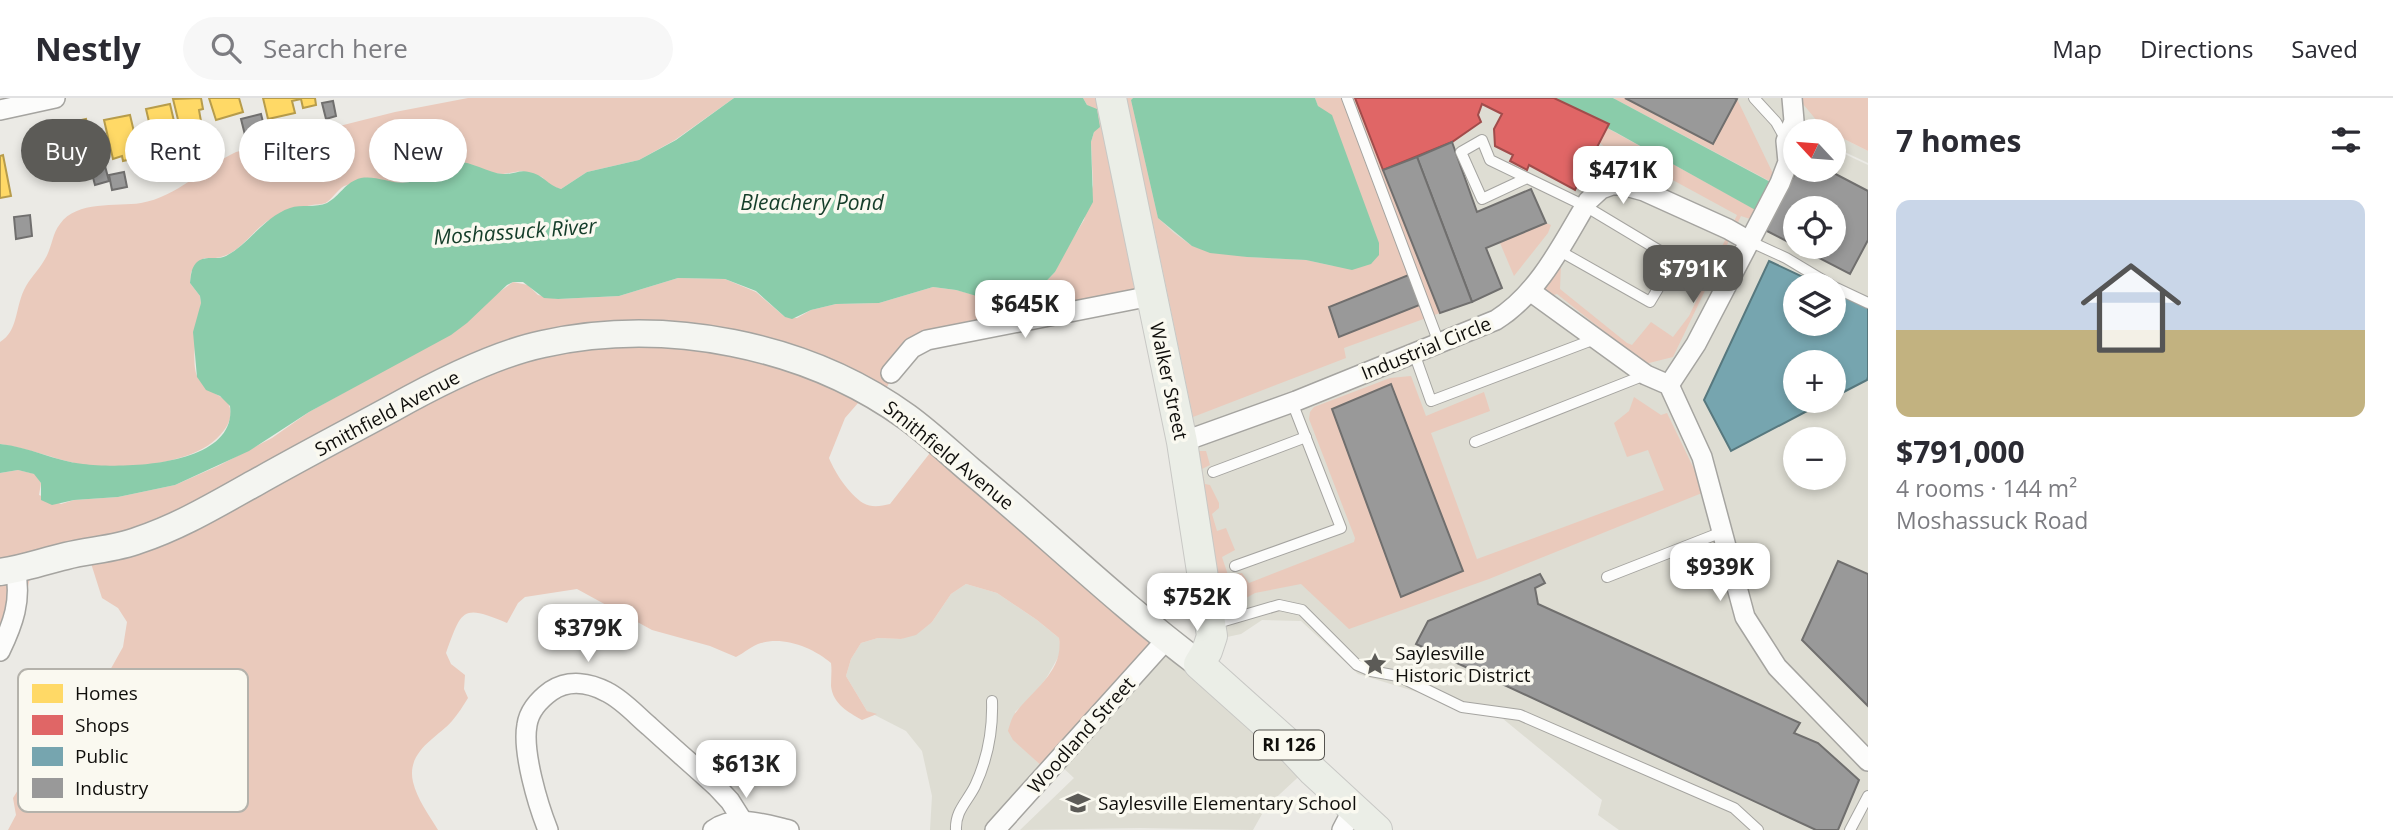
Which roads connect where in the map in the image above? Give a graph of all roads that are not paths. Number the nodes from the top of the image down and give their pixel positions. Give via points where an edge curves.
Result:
1 (55, 98) edge
2 (1111, 98) edge
3 (1347, 98) edge
4 (1754, 98) edge
5 (1792, 98) edge
6 (0, 110) edge
7 (1794, 119) edge
8 (1783, 135) edge
9 (1783, 175) edge
10 (1527, 177) junction
11 (1585, 206) junction
12 (1749, 241) junction
13 (1558, 250) junction
14 (1811, 273) edge
15 (1530, 291) junction
16 (1846, 293) edge
17 (1151, 296) junction
18 (1868, 303) edge
19 (1595, 339) junction
20 (1439, 344) junction
21 (1414, 354) junction
22 (891, 373) dead end
23 (1646, 375) junction
24 (1669, 385) junction
25 (1292, 402) junction
26 (1306, 437) junction
27 (1182, 442) junction
28 (1475, 442) dead end
29 (1213, 471) dead end
30 (1722, 532) junction
31 (1235, 566) dead end
32 (8, 571) edge
33 (1607, 578) dead end
34 (1211, 625) junction
35 (1167, 639) junction
36 (0, 651) edge
37 (1199, 664) junction
38 (992, 701) dead end
39 (1868, 761) edge
40 (1868, 796) edge
41 (1348, 819) edge
42 (742, 820) junction
43 (548, 830) edge
44 (713, 830) edge
45 (789, 830) edge
46 (956, 830) edge
47 (995, 830) edge
48 (1377, 830) edge
49 (1758, 830) edge
50 (1850, 830) edge

1 - 6 street
2 - 17 main road, Walker Street
3 - 20 lane
4 - 8 lane
5 - 7 street
9 - 12 street
10 - 10 lane via 1490,160 1482,141 1461,152 1482,199
10 - 11 lane
11 - 12 street via 1601,189 1622,185
11 - 13 street, Industrial Circle
11 - 13 lane via 1675,260 1650,302
12 - 14 lane
12 - 24 street via 1696,344
13 - 15 street, Industrial Circle
15 - 19 street
15 - 20 street, Industrial Circle via 1496,320
16 - 18 lane
17 - 22 street via 926,340 912,348
17 - 27 main road, Walker Street
19 - 21 lane via 1431,401
19 - 23 street
20 - 21 street, Industrial Circle
21 - 25 street, Industrial Circle
23 - 24 street
23 - 28 lane
24 - 30 street via 1702,457
25 - 26 lane
25 - 27 street, Industrial Circle
26 - 29 lane
26 - 31 lane via 1341,528
27 - 34 main road, Walker Street
30 - 33 lane
30 - 39 street via 1745,617 1755,635 1777,667
32 - 35 main road, Smithfield Avenue / RI 126 via 136,542 172,527 397,405 501,358 541,344 596,335 652,335 708,339 773,354 841,377 876,397 940,444
32 - 36 street via 19,584 17,606
34 - 37 main road, Walker Street via 1212,636
34 - 49 lane via 1279,605 1302,610 1357,666 1398,676 1462,707 1520,715 1734,808
35 - 37 main road, Smithfield Avenue / RI 126
35 - 47 street, Woodland Street
37 - 41 main road, Smithfield Avenue / RI 126 via 1284,740
38 - 46 lane via 989,750 973,790 959,809
40 - 50 lane
41 - 48 main road, Smithfield Avenue / RI 126
42 - 43 street via 718,787 624,704 598,688 573,683 548,693 532,709 527,725 528,752
42 - 44 street
42 - 45 street

